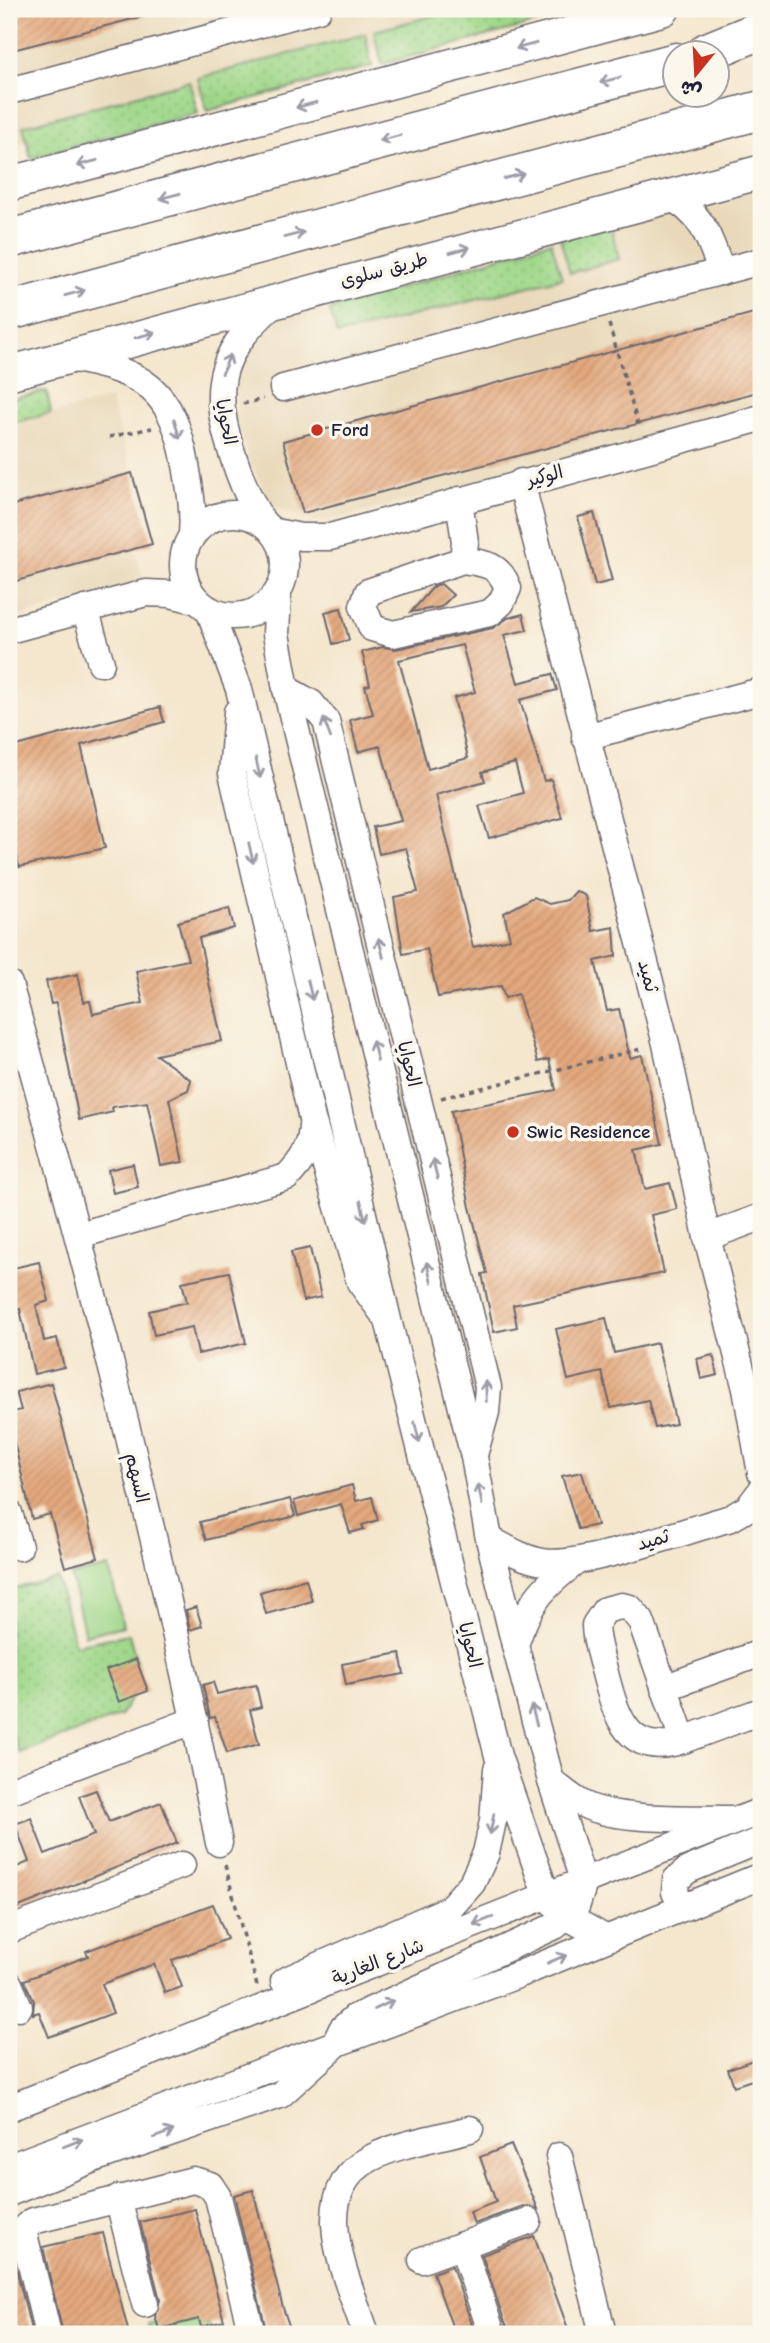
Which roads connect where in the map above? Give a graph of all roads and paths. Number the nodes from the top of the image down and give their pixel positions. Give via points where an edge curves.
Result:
1 (318, 9) edge
2 (663, 9) edge
3 (626, 15) edge
4 (761, 30) edge
5 (761, 40) edge
6 (732, 43) edge
7 (732, 47) edge
8 (662, 66) edge
9 (9, 91) edge
10 (761, 110) edge
11 (761, 172) edge
12 (729, 180) junction
13 (9, 184) edge
14 (666, 195) junction
15 (709, 236) junction
16 (9, 239) edge
17 (761, 261) edge
18 (721, 272) junction
19 (282, 297) junction
20 (602, 302) junction
21 (9, 311) edge
22 (65, 358) junction
23 (9, 373) edge
24 (283, 388) joint
25 (220, 407) junction
26 (175, 418) junction
27 (761, 418) edge
28 (109, 437) dead end
29 (645, 449) junction
30 (521, 482) junction
31 (459, 500) junction
32 (268, 526) junction
33 (330, 537) junction
34 (188, 542) junction
35 (463, 560) junction
36 (282, 582) junction
37 (145, 593) junction
38 (203, 605) junction
39 (85, 609) junction
40 (9, 629) edge
41 (101, 663) dead end
42 (286, 689) junction
43 (239, 690) junction
44 (761, 691) edge
45 (585, 737) junction
46 (9, 984) edge
47 (666, 1044) junction
48 (419, 1102) junction
49 (312, 1119) junction
50 (287, 1177) junction
51 (336, 1208) junction
52 (761, 1217) edge
53 (79, 1235) junction
54 (707, 1237) junction
55 (388, 1320) junction
56 (754, 1387) edge
57 (474, 1457) junction
58 (761, 1485) edge
59 (9, 1513) edge
60 (489, 1538) junction
61 (19, 1547) dead end
62 (577, 1561) junction
63 (515, 1645) junction
64 (761, 1653) edge
65 (664, 1688) junction
66 (761, 1711) edge
67 (195, 1720) junction
68 (682, 1740) junction
69 (498, 1756) junction
70 (551, 1781) junction
71 (9, 1791) edge
72 (761, 1791) edge
73 (749, 1816) edge
74 (761, 1840) edge
75 (219, 1843) joint
76 (182, 1865) dead end
77 (761, 1876) edge
78 (584, 1883) junction
79 (547, 1897) junction
80 (690, 1905) junction
81 (568, 1917) junction
82 (9, 1930) edge
83 (605, 1938) junction
84 (259, 1992) junction
85 (181, 2039) junction
86 (334, 2046) junction
87 (9, 2108) edge
88 (470, 2129) dead end
89 (106, 2155) junction
90 (559, 2156) dead end
91 (9, 2167) edge
92 (9, 2193) edge
93 (118, 2198) junction
94 (528, 2221) dead end
95 (462, 2245) junction
96 (422, 2260) dead end
97 (145, 2304) dead end
98 (48, 2334) edge
99 (251, 2334) edge
100 (366, 2334) edge
101 (492, 2334) edge
102 (603, 2334) edge

1 - 9 street
2 - 3 main road
3 -> 13 main road
4 - 6 highway
5 - 7 highway
8 -> 16 highway
21 -> 10 highway
11 - 12 main road, طريق سلوى
12 - 14 main road, طريق سلوى
12 - 15 street via 715,206
14 - 15 street via 692,212
19 -> 14 main road, طريق سلوى
15 - 18 street
17 - 18 street
18 - 20 street
22 -> 19 main road, طريق سلوى
25 -> 19 street, الحوايا via 222,372 230,354 240,337
20 - 24 street
20 - 29 path
22 - 23 main road, طريق سلوى
22 - 26 street via 131,374 160,397
24 - 25 path via 268,398
25 - 32 street, الحوايا via 246,496
26 - 28 path
26 -> 34 street via 194,508
27 - 29 street, الوكير
29 - 30 street, الوكير
30 - 31 street, الوكير
30 - 45 street, ثميد
31 - 33 street, الوكير
31 - 35 street
32 - 33 street, الوكير via 301,537
32 - 34 street via 244,514 224,514 206,521
32 - 36 street via 286,558
33 - 36 street, الوكير
34 - 37 street
34 - 38 street via 184,578
35 - 35 street via 368,592 363,606 372,628 393,635 490,613 509,587 505,579 492,564
36 - 38 street via 270,603 247,615 221,615
36 - 42 street, الحوايا via 276,634
37 - 38 street via 170,594
37 - 39 street
38 - 43 street, الحوايا
39 - 40 street
39 - 41 street
48 -> 42 street, الحوايا via 326,721 311,703
57 -> 42 street, الحوايا
43 -> 49 street, الحوايا via 232,773
43 -> 55 street, الحوايا
44 - 45 street
45 - 47 street, ثميد
46 - 53 street, السهم
47 - 48 path
47 - 54 street, ثميد
57 -> 48 street, الحوايا via 488,1387
49 - 50 street via 312,1140 304,1159
49 - 51 street, الحوايا
50 - 51 street via 325,1192
50 - 53 street
51 - 55 street, الحوايا via 360,1282
52 - 54 street
53 - 67 street, السهم
54 - 56 street, ثميد
55 -> 69 street, الحوايا
56 - 58 street, ثميد
60 -> 57 street, الحوايا
58 - 62 street, ثميد via 748,1508 731,1518
59 - 61 street
60 - 62 street, ثميد via 544,1563
60 - 63 street, الحوايا
62 - 63 street, ثميد via 547,1584 527,1610
70 -> 63 street, الحوايا
64 - 65 street
65 - 68 street
65 - 68 street via 636,1614 621,1606 605,1610 595,1633 619,1719 632,1735 651,1744
66 - 68 street
67 - 71 street
67 - 75 street, السهم
69 - 79 street, الحوايا
69 -> 84 street via 494,1821 486,1853 472,1883 449,1909
70 - 73 street via 590,1808 615,1813
70 - 78 street, الحوايا
72 - 73 street
73 - 78 street, شارع الغارية
74 - 80 street via 688,1870 676,1880 679,1901
75 - 84 path
76 - 82 street
77 - 80 street
78 - 79 street, شارع الغارية
78 - 81 street
79 - 81 street, الحوايا
79 -> 85 street, شارع الغارية
80 - 83 street
81 - 83 street, الحوايا
86 -> 81 street via 354,2018
86 -> 83 street
84 - 85 street via 213,2012
85 - 87 street, شارع الغارية
89 -> 86 street via 280,2095
91 -> 86 street
88 - 100 street via 372,2158 352,2173 338,2195 334,2235
89 - 92 street
89 - 93 street
90 - 102 street
93 - 97 street
93 - 98 street via 33,2221 23,2230
93 - 99 street via 193,2180 210,2185 218,2197
94 - 95 street
95 - 96 street
95 - 101 street

